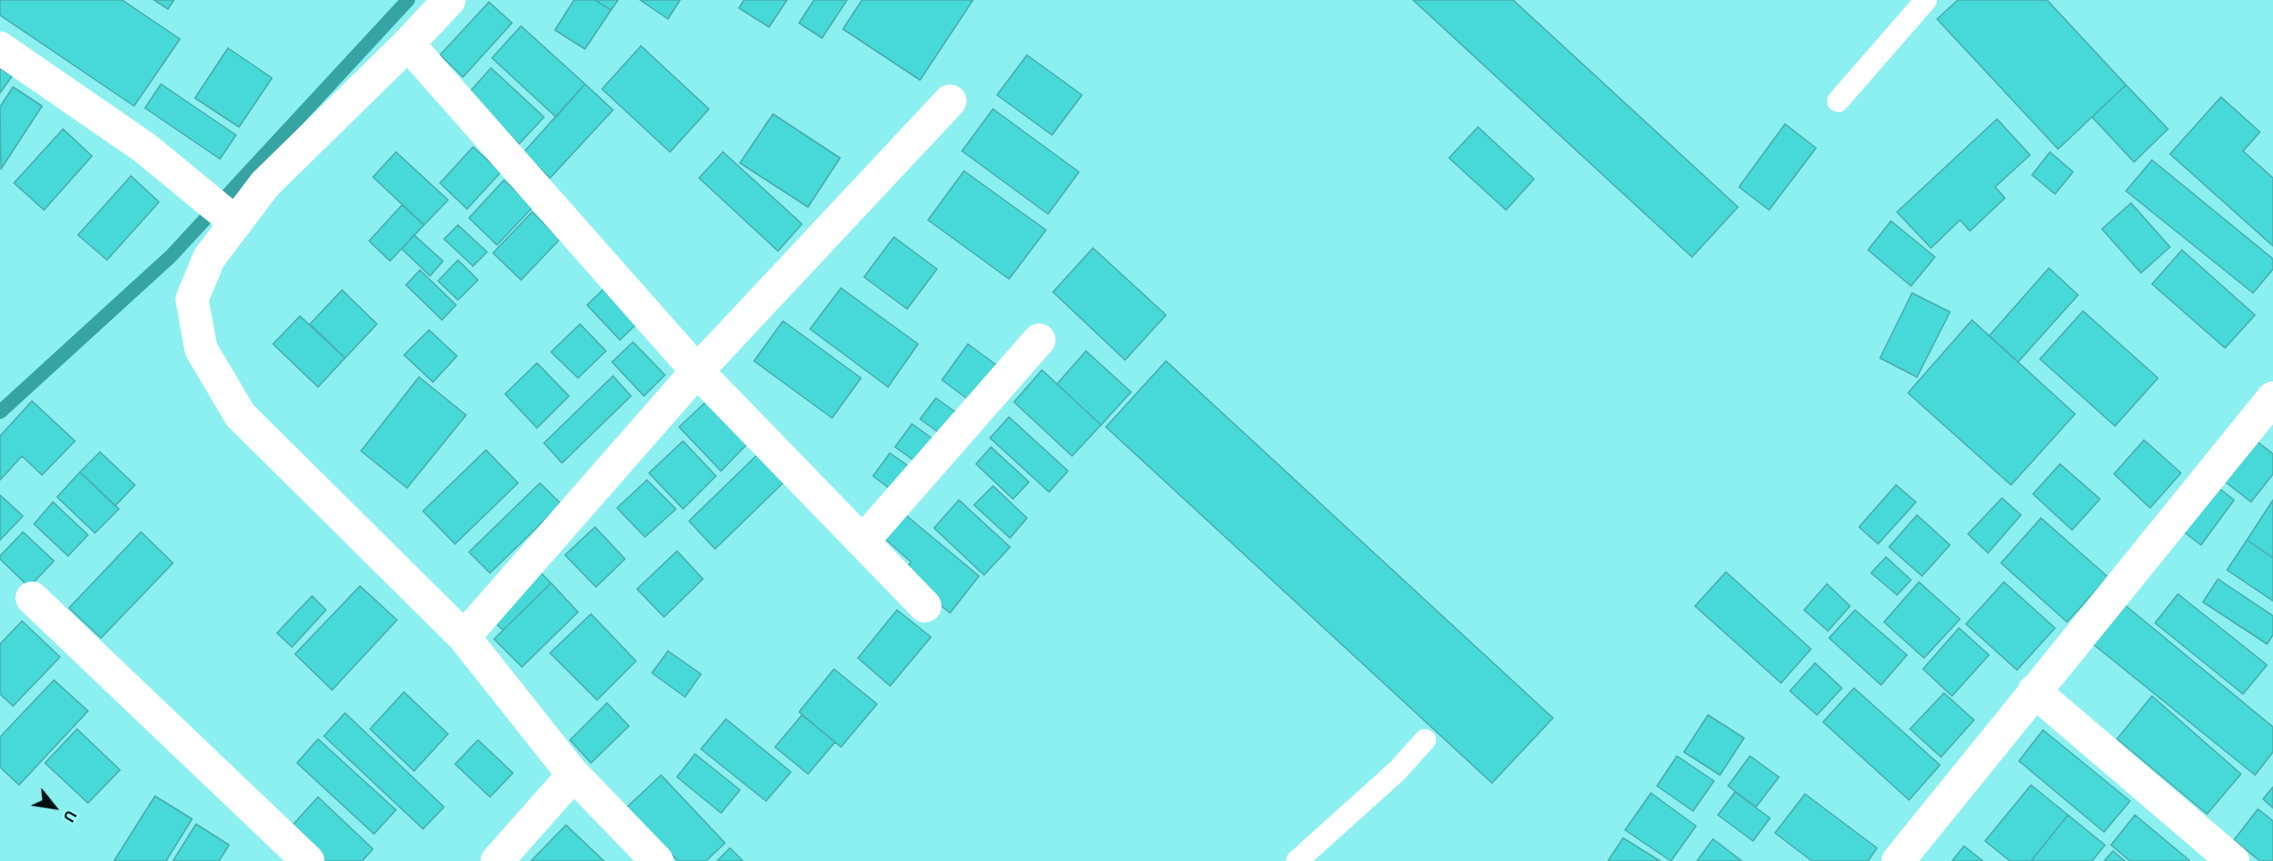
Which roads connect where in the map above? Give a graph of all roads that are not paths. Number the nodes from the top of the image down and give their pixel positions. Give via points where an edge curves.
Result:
1 (449, 0) edge
2 (1926, 0) edge
3 (408, 44) junction
4 (0, 48) edge
5 (950, 101) dead end
6 (1838, 101) dead end
7 (220, 210) junction
8 (1039, 340) dead end
9 (697, 371) junction
10 (2273, 398) edge
11 (863, 541) junction
12 (32, 598) dead end
13 (925, 606) dead end
14 (464, 637) junction
15 (2034, 691) junction
16 (1425, 740) dead end
17 (571, 772) junction
18 (308, 861) edge
19 (497, 861) edge
20 (657, 861) edge
21 (1297, 861) edge
22 (1898, 861) edge
23 (2233, 861) edge

1 - 3 street
2 - 6 lane
3 - 7 street via 265,184
3 - 9 street
4 - 7 street via 145,148
5 - 9 street
7 - 14 street via 209,258 192,299 201,349 240,415
8 - 11 street
9 - 11 street
9 - 14 street
10 - 15 street
11 - 13 street
12 - 18 street
14 - 17 street
15 - 22 street
15 - 23 street
16 - 21 lane via 1397,771
17 - 19 street via 567,782
17 - 20 street

